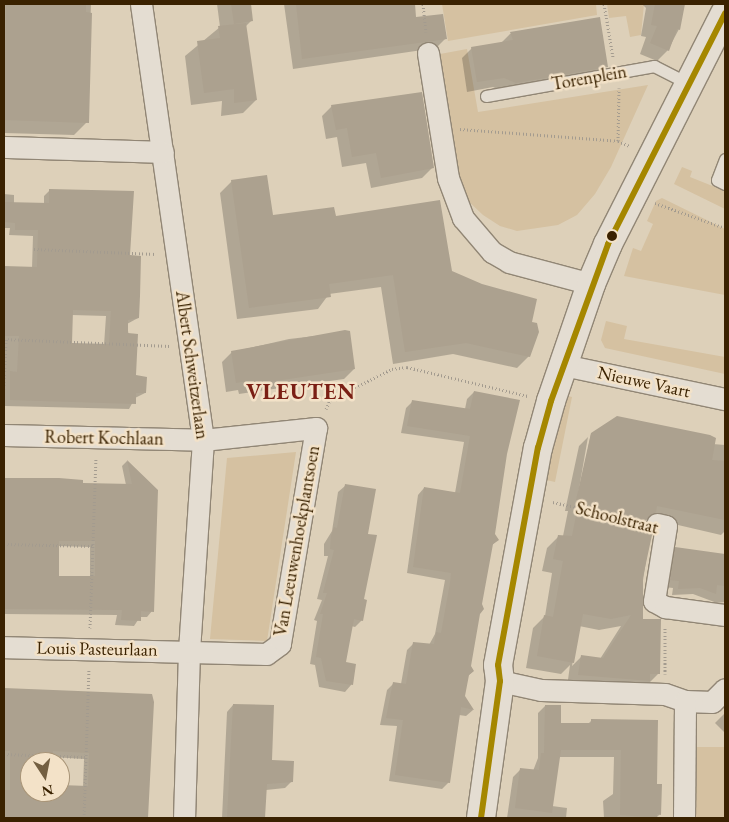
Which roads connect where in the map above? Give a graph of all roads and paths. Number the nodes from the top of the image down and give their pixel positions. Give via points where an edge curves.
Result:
1 (140, 4) edge
2 (423, 4) edge
3 (725, 13) edge
4 (428, 53) joint
5 (688, 83) junction
6 (486, 96) dead end
7 (440, 128) junction
8 (4, 147) edge
9 (163, 152) junction
10 (652, 154) junction
11 (725, 159) edge
12 (725, 184) edge
13 (656, 194) dead end
14 (725, 228) edge
15 (34, 249) dead end
16 (177, 255) junction
17 (591, 284) junction
18 (5, 339) edge
19 (190, 347) junction
20 (563, 365) junction
21 (4, 389) edge
22 (725, 399) edge
23 (551, 401) junction
24 (316, 428) junction
25 (4, 436) edge
26 (203, 440) junction
27 (528, 496) junction
28 (657, 524) joint
29 (4, 544) edge
30 (93, 546) dead end
31 (659, 604) junction
32 (725, 615) edge
33 (4, 646) edge
34 (189, 651) junction
35 (500, 681) junction
36 (725, 689) edge
37 (675, 698) junction
38 (4, 754) edge
39 (86, 757) dead end
40 (184, 818) edge
41 (481, 818) edge
42 (684, 818) edge

1 - 9 street, Albert Schweitzerlaan
2 - 4 path
3 - 5 street
4 - 7 street
5 - 6 lane, Torenplein via 654,66
5 - 10 street
7 - 10 path via 618,141
7 - 17 street via 448,178 463,218 492,252 509,262
8 - 9 street
9 - 16 street, Albert Schweitzerlaan
10 - 17 street
11 - 12 lane via 717,180
13 - 14 path via 653,203
15 - 16 path
16 - 19 street, Albert Schweitzerlaan
17 - 20 street
18 - 19 path
18 - 21 path
19 - 26 street, Albert Schweitzerlaan
20 - 22 street, Nieuwe Vaart
20 - 23 street
23 - 24 path via 407,367 392,369 330,400
23 - 27 street
24 - 26 street, Van Leeuwenhoekplantsoen
24 - 34 street, Van Leeuwenhoekplantsoen via 280,644 266,654
25 - 26 street, Robert Kochlaan
26 - 34 street, Albert Schweitzerlaan
27 - 28 path, Schoolstraat via 604,516
27 - 35 street via 498,665
28 - 31 street, Schoolstraat via 666,526
29 - 30 path
31 - 32 street
31 - 37 path
33 - 34 street, Louis Pasteurlaan
34 - 40 street, Albert Schweitzerlaan
35 - 37 street via 541,690
35 - 41 street
36 - 37 street via 712,702
37 - 42 street
38 - 39 path

